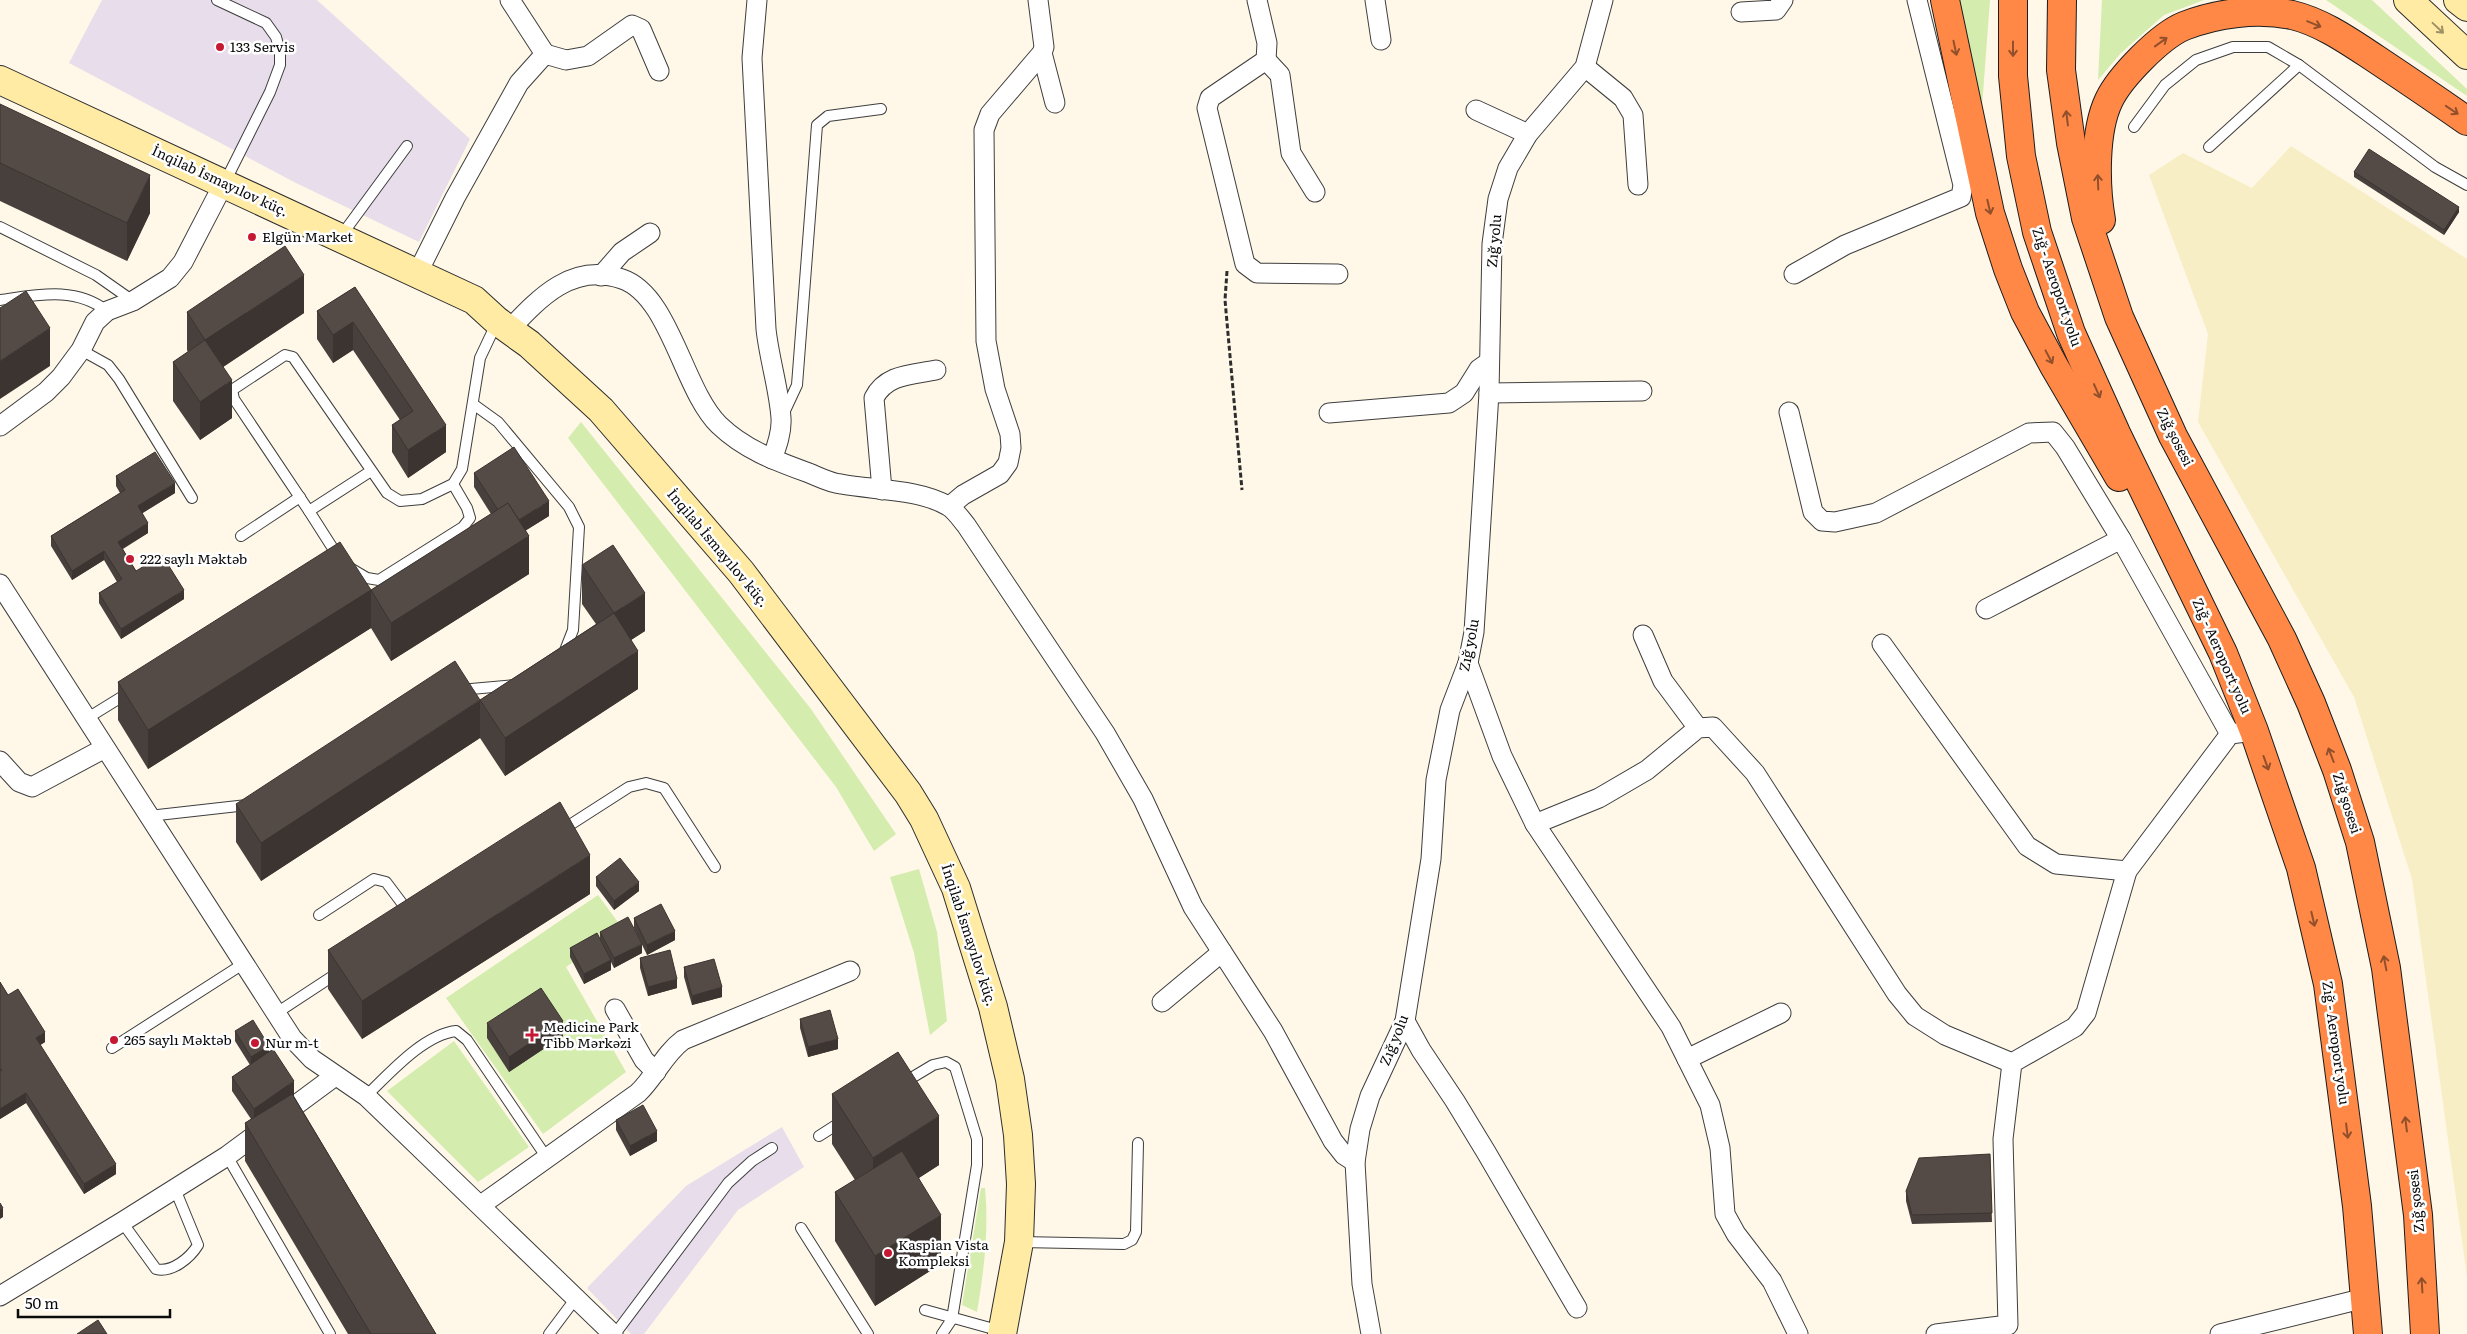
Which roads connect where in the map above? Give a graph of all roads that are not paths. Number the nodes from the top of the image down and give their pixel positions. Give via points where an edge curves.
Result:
1 (217, 0) edge
2 (510, 0) edge
3 (757, 0) edge
4 (1038, 0) edge
5 (1257, 0) edge
6 (1375, 0) edge
7 (1603, 0) edge
8 (1783, 0) edge
9 (1916, 0) edge
10 (1945, 0) edge
11 (2013, 0) edge
12 (2062, 0) edge
13 (2408, 0) edge
14 (2458, 0) edge
15 (2467, 8) edge
16 (1742, 12) dead end
17 (1381, 40) dead end
18 (1042, 53) junction
19 (545, 54) junction
20 (2467, 55) edge
21 (1266, 60) junction
22 (2299, 65) junction
23 (1585, 67) junction
24 (659, 71) dead end
25 (0, 80) edge
26 (1055, 103) dead end
27 (881, 109) dead end
28 (1476, 110) dead end
29 (2467, 121) edge
30 (2134, 128) dead end
31 (1528, 134) junction
32 (407, 146) dead end
33 (2209, 147) dead end
34 (224, 183) junction
35 (1638, 185) dead end
36 (2467, 185) edge
37 (1315, 192) dead end
38 (0, 226) edge
39 (650, 233) dead end
40 (340, 236) junction
41 (418, 272) junction
42 (1338, 274) dead end
43 (1794, 274) dead end
44 (600, 276) junction
45 (28, 296) junction
46 (0, 300) edge
47 (133, 301) junction
48 (16, 309) edge
49 (107, 312) junction
50 (2119, 317) junction
51 (503, 325) junction
52 (81, 350) junction
53 (1489, 362) junction
54 (936, 370) dead end
55 (1642, 391) dead end
56 (1489, 393) junction
57 (472, 404) junction
58 (1789, 412) dead end
59 (1329, 413) dead end
60 (781, 418) junction
61 (0, 426) edge
62 (772, 459) junction
63 (371, 471) junction
64 (453, 484) junction
65 (882, 490) junction
66 (300, 497) junction
67 (192, 498) dead end
68 (950, 506) junction
69 (309, 510) junction
70 (241, 536) dead end
71 (2121, 539) junction
72 (0, 584) edge
73 (1986, 610) dead end
74 (1643, 634) dead end
75 (1882, 644) dead end
76 (2223, 653) junction
77 (553, 663) edge
78 (1468, 663) junction
79 (528, 681) edge
80 (138, 688) edge
81 (449, 694) edge
82 (86, 718) junction
83 (1698, 728) junction
84 (2242, 732) junction
85 (105, 748) junction
86 (0, 761) edge
87 (258, 804) edge
88 (149, 816) junction
89 (1535, 824) junction
90 (556, 834) edge
91 (715, 867) dead end
92 (2127, 871) junction
93 (319, 915) dead end
94 (416, 923) edge
95 (1222, 952) junction
96 (243, 964) junction
97 (350, 966) edge
98 (850, 971) dead end
99 (1162, 1002) dead end
100 (615, 1008) dead end
101 (275, 1014) junction
102 (1781, 1014) dead end
103 (1405, 1021) junction
104 (112, 1048) dead end
105 (1687, 1059) junction
106 (2012, 1063) junction
107 (656, 1072) junction
108 (335, 1076) junction
109 (892, 1090) edge
110 (366, 1096) junction
111 (851, 1116) edge
112 (819, 1136) dead end
113 (1138, 1143) dead end
114 (772, 1148) dead end
115 (227, 1156) junction
116 (547, 1158) junction
117 (1355, 1162) junction
118 (175, 1189) junction
119 (481, 1205) junction
120 (122, 1222) junction
121 (801, 1228) dead end
122 (1019, 1242) junction
123 (0, 1296) edge
124 (576, 1298) junction
125 (2366, 1298) junction
126 (1577, 1308) dead end
127 (925, 1310) dead end
128 (952, 1319) junction
129 (2009, 1330) edge
130 (1002, 1333) edge
131 (330, 1334) edge
132 (549, 1334) edge
133 (614, 1334) edge
134 (868, 1334) edge
135 (942, 1334) edge
136 (1371, 1334) edge
137 (1798, 1334) edge
138 (1936, 1334) edge
139 (2220, 1334) edge
140 (2368, 1334) edge
141 (2425, 1334) edge

1 - 34 lane via 266,23 276,37 280,52 280,65 270,92
2 - 19 street
3 - 60 street via 752,58 766,329
4 - 18 street
5 - 21 street via 1267,42
6 - 17 street
7 - 23 street, Zığ yolu
8 - 16 street via 1776,10
9 - 43 street via 1963,185 1961,197 1845,245
10 -> 76 highway via 1990,213 2026,312
11 -> 76 highway, Zığ - Aeroport yolu via 2013,76 2021,156 2037,232 2071,333
50 -> 12 highway via 2086,218 2071,143 2061,70
13 -> 20 main road
14 - 15 main road
18 - 26 street
18 - 68 street via 990,114 984,130 986,341 995,389 1010,434 1010,456 1000,474
19 - 24 street via 566,60 588,56 632,25 641,29
19 - 41 street via 520,83 455,198
21 - 37 street via 1280,76 1291,153
21 - 42 street via 1210,98 1207,108 1245,264 1257,273
22 - 30 lane via 2268,47 2234,47 2196,60 2165,85
22 - 33 lane
22 - 36 lane via 2435,167
23 - 31 street, Zığ yolu
23 - 35 street via 1623,98 1633,115
25 - 34 main road, İnqilab İsmayılov küç.
27 - 60 lane via 828,116 817,125 797,385
28 - 31 street
50 -> 29 highway via 2100,212 2098,135 2109,100 2120,82 2146,53 2182,27 2215,17 2254,11 2293,16 2338,34
31 - 53 street, Zığ yolu via 1508,168 1498,199 1492,244
32 - 40 lane
34 - 40 main road, İnqilab İsmayılov küç.
34 - 47 street via 183,262 170,278
38 - 47 lane via 96,275
39 - 44 street via 622,252
40 - 41 main road, İnqilab İsmayılov küç.
41 - 51 main road, İnqilab İsmayılov küç. via 474,300
44 - 51 street via 579,276 565,282
44 - 62 street via 622,279 640,289 654,307 702,402 717,423 734,438
45 - 46 lane
45 - 48 lane
45 - 49 lane via 45,293 76,296 95,302
47 - 49 street
49 - 52 street via 95,322
141 -> 50 highway, Zığ şosesi via 2418,1215 2386,968 2360,842 2337,770 2282,639 2173,436
51 - 57 lane via 480,358
51 - 122 main road, İnqilab İsmayılov küç. via 530,344 601,410 741,572 908,793 924,820 958,896 993,1007 1010,1080 1018,1135
52 - 61 street via 46,392
52 - 67 lane via 108,365 119,379
53 - 56 street, Zığ yolu
53 - 59 street via 1479,369 1464,393 1449,403
54 - 65 street via 892,379 880,386 874,398
55 - 56 street
56 - 78 street, Zığ yolu via 1474,632
57 - 64 lane via 462,469
57 - 77 lane via 498,422 569,507 579,527 573,630 566,652
58 - 71 street via 1813,512 1822,521 1835,522 1876,513 2029,433 2053,432
60 - 62 street via 780,436
62 - 65 street via 839,484
63 - 64 lane via 386,492 400,501 422,499
63 - 66 lane via 293,356 285,355 232,390 234,399
63 - 69 lane
64 - 69 lane via 470,518 463,527 379,580 338,566
65 - 68 street via 932,499
66 - 69 lane
66 - 70 lane
68 - 95 street via 1105,733 1143,799 1194,907
71 - 73 street
71 - 84 street
72 - 82 street
74 - 83 street via 1663,681
75 - 92 street via 2027,846 2056,864
76 - 84 highway, Zığ - Aeroport yolu
78 - 89 street via 1502,756
78 - 103 street, Zığ yolu via 1450,710 1436,780 1431,860
79 - 81 lane
80 - 82 lane
82 - 85 street
83 - 89 street via 1647,770 1599,798
83 - 106 street via 1714,727 1755,773 1897,994 1916,1016 1945,1035
84 - 92 street
84 -> 125 highway, Zığ - Aeroport yolu via 2301,868 2328,984
85 - 86 street via 32,787 19,782
85 - 88 street
87 - 88 lane
88 - 96 street
89 - 105 street via 1671,1027
90 - 91 lane via 629,787 646,783 664,788
92 - 106 street via 2086,1013 2075,1027
93 - 94 lane via 374,880 386,882
95 - 99 street
95 - 117 street via 1273,1031 1333,1141 1344,1155
96 - 101 street
96 - 104 lane
97 - 101 lane
98 - 107 street via 683,1040
100 - 107 street via 644,1060
101 - 108 street via 292,1038
102 - 105 street
103 - 117 street, Zığ yolu via 1370,1096
103 - 126 street via 1471,1126
105 - 137 street via 1710,1105 1720,1148 1725,1214 1772,1281
106 - 129 street via 2003,1139
107 - 116 street via 638,1093
108 - 110 street
108 - 115 street
109 - 128 lane via 933,1065 951,1064 961,1080 977,1139 977,1165
110 - 116 lane via 412,1052 445,1032 456,1031 467,1040
110 - 119 street
111 - 112 lane
113 - 122 lane via 1136,1232 1132,1240 1124,1244
114 - 133 lane via 728,1183
115 - 118 street
115 - 131 lane
116 - 119 street
117 - 136 street, Zığ yolu via 1360,1265
118 - 120 street
118 - 120 lane via 198,1245 192,1255 172,1268 156,1269
119 - 124 street
120 - 123 street
121 - 134 lane
122 - 130 main road, İnqilab İsmayılov küç.
124 - 132 lane
124 - 133 street
125 - 139 street
125 - 140 highway, Zığ - Aeroport yolu
127 - 128 lane
128 - 130 lane
128 - 135 lane
129 - 138 street

